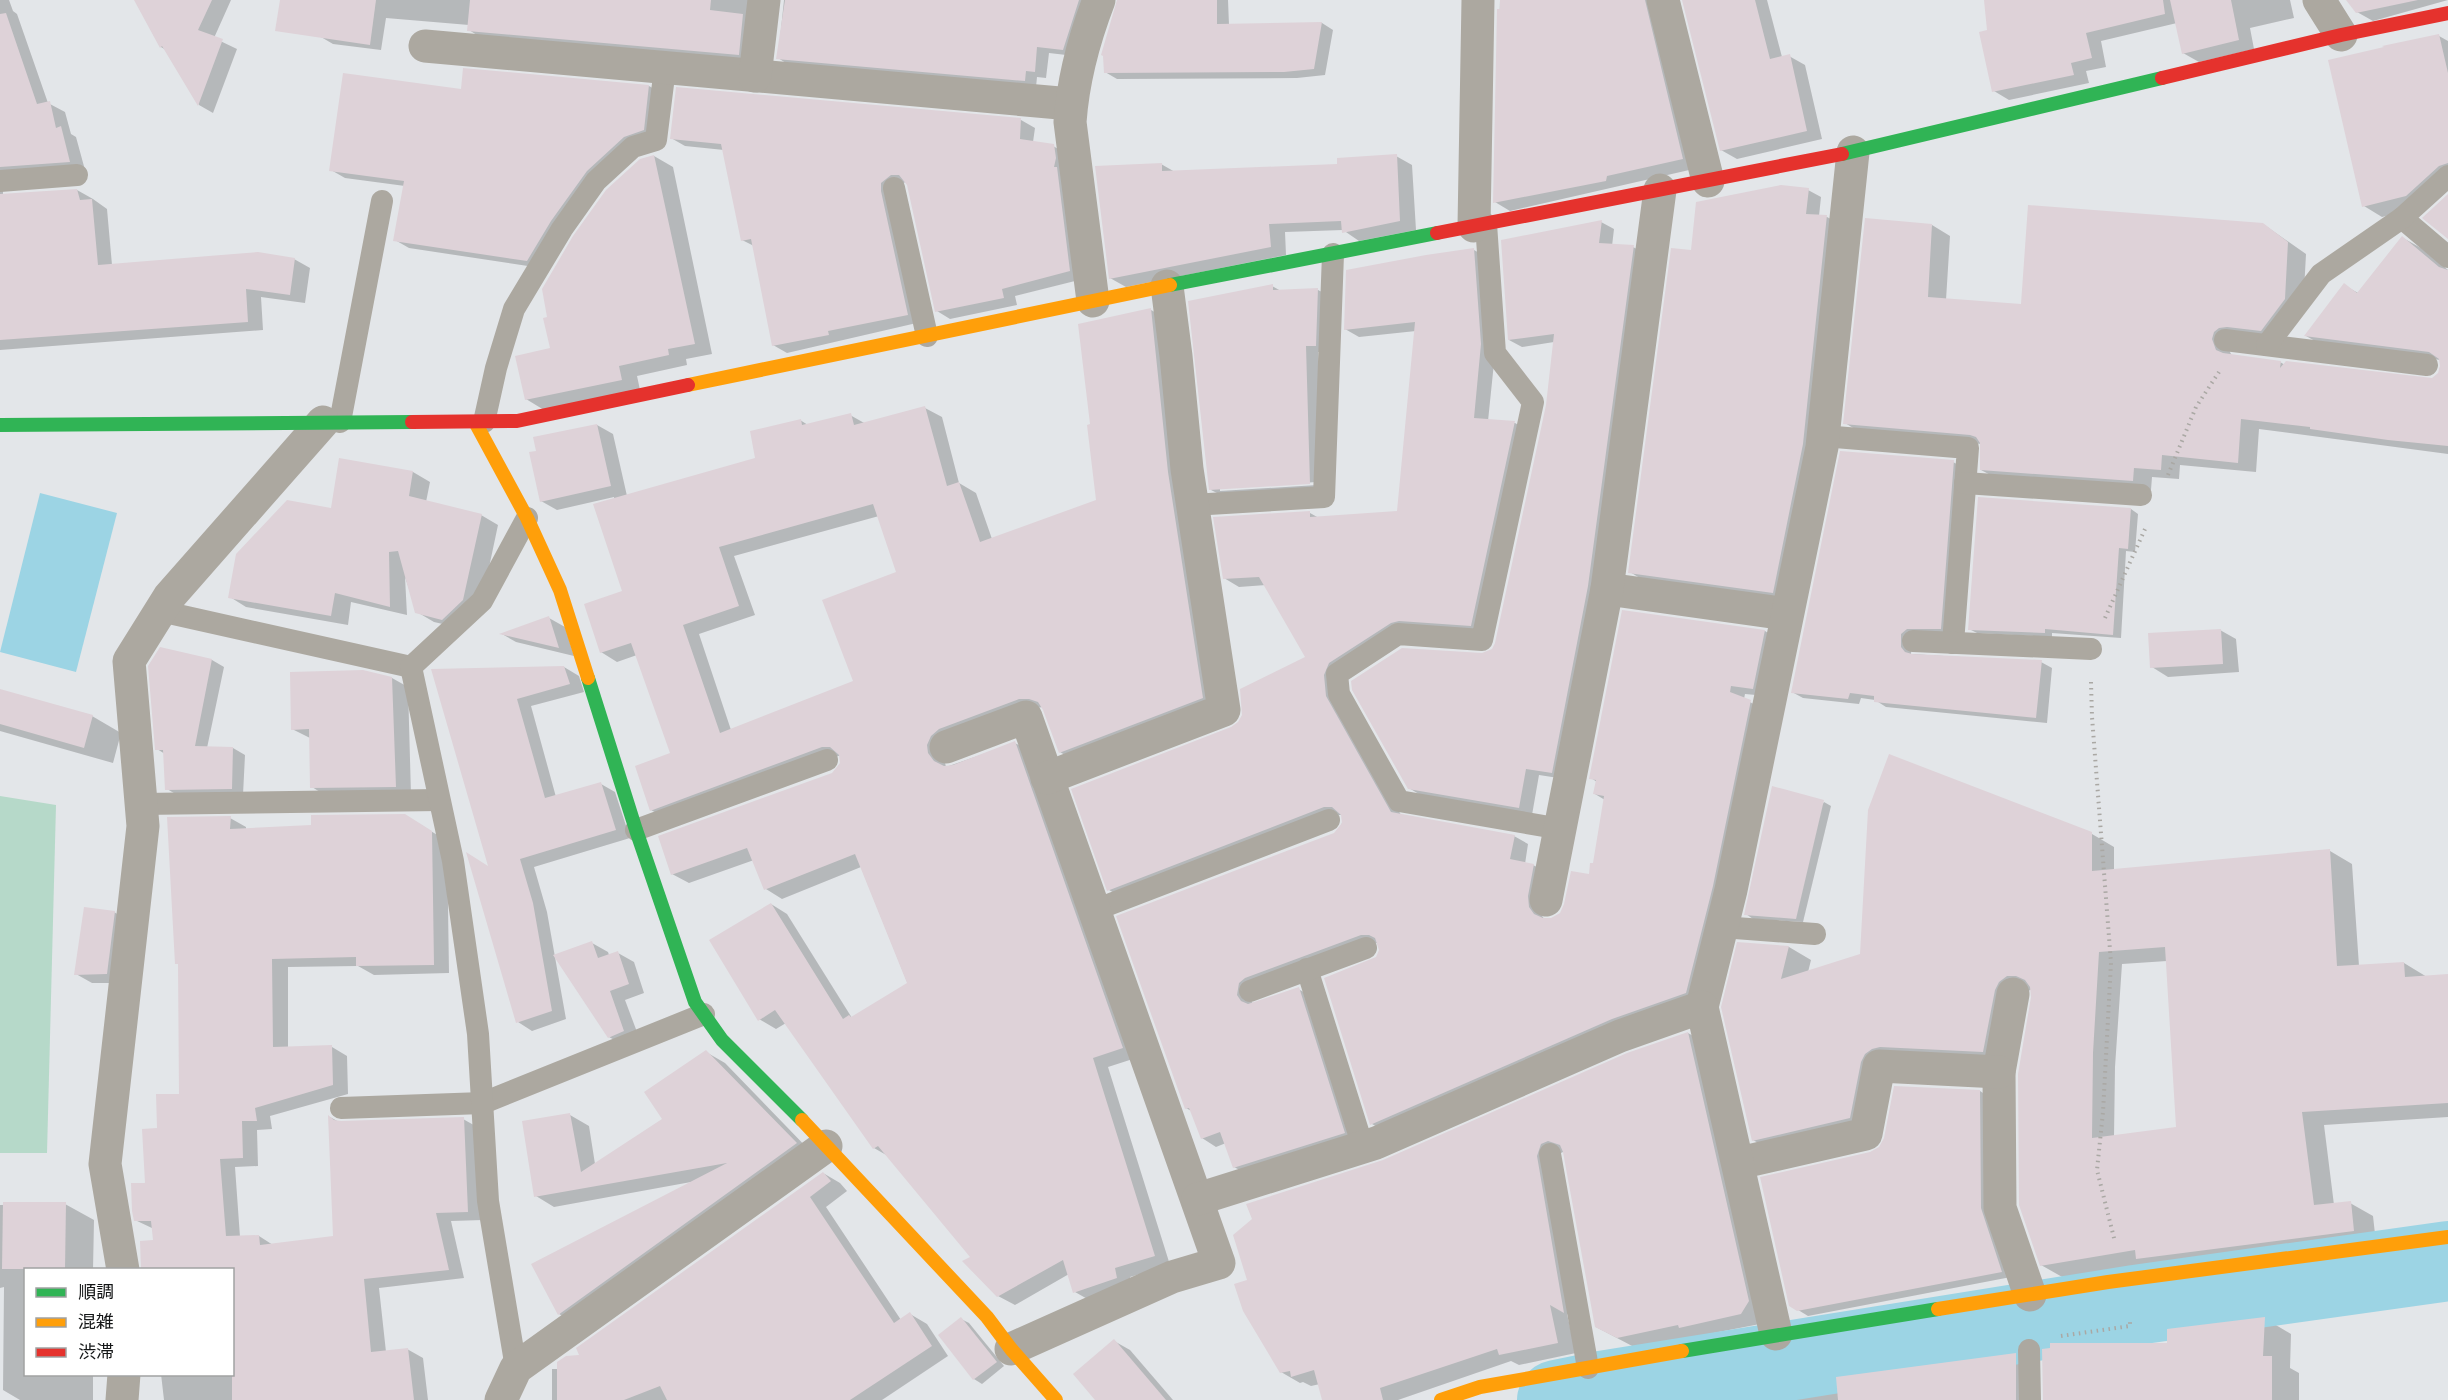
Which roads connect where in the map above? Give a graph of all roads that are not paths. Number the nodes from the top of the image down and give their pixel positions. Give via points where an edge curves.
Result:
1 (764, 0) edge
2 (1099, 0) edge
3 (1478, 0) edge
4 (1663, 0) edge
5 (2319, 0) edge
6 (2448, 13) edge
7 (2341, 35) junction
8 (425, 46) dead end
9 (665, 68) junction
10 (755, 76) junction
11 (1071, 104) junction
12 (1853, 152) junction
13 (77, 175) dead end
14 (2448, 176) edge
15 (0, 181) edge
16 (1708, 181) junction
17 (894, 188) dead end
18 (1660, 190) junction
19 (382, 201) dead end
20 (2402, 218) junction
21 (1480, 225) junction
22 (1333, 254) junction
23 (2448, 256) edge
24 (1167, 286) junction
25 (1093, 301) junction
26 (927, 336) junction
27 (2232, 340) road end
28 (2267, 345) junction
29 (2427, 365) dead end
30 (331, 422) junction
31 (479, 422) junction
32 (0, 425) edge
33 (1823, 436) junction
34 (1965, 483) junction
35 (2141, 495) dead end
36 (1192, 505) junction
37 (527, 518) junction
38 (1607, 589) junction
39 (160, 610) junction
40 (1787, 614) junction
41 (1913, 641) dead end
42 (1953, 643) junction
43 (2091, 649) road end
44 (411, 667) junction
45 (946, 747) dead end
46 (826, 760) dead end
47 (1047, 778) junction
48 (439, 800) junction
49 (141, 804) junction
50 (1329, 820) dead end
51 (1561, 829) junction
52 (636, 830) junction
53 (1546, 900) dead end
54 (1095, 910) junction
55 (1722, 927) junction
56 (1815, 934) dead end
57 (1366, 948) dead end
58 (1307, 969) junction
59 (1250, 991) dead end
60 (2013, 994) dead end
61 (1702, 1006) junction
62 (704, 1014) junction
63 (1998, 1072) junction
64 (483, 1103) junction
65 (341, 1108) dead end
66 (826, 1146) junction
67 (1363, 1147) junction
68 (1550, 1154) dead end
69 (1739, 1163) junction
70 (1198, 1199) junction
71 (2448, 1237) edge
72 (123, 1268) edge
73 (2030, 1294) junction
74 (1776, 1334) junction
75 (1011, 1349) junction
76 (2029, 1350) road end
77 (516, 1368) junction
78 (1588, 1368) junction
79 (124, 1376) edge
80 (122, 1400) edge
81 (501, 1400) edge
82 (1056, 1400) edge
83 (1442, 1400) edge
84 (2030, 1400) edge

1 - 10 street
2 - 11 street via 1085,36
3 - 21 street
4 - 16 street
5 - 7 street
6 - 7 street
7 - 12 street
8 - 9 street
9 - 10 street
9 - 31 lane via 656,140 633,147 596,181 562,229 514,309
10 - 11 street
11 - 25 street
12 - 16 street
12 - 33 street
13 - 15 lane
14 - 20 lane
16 - 18 street
17 - 26 lane
18 - 21 street
18 - 38 street
19 - 30 lane
20 - 23 lane
20 - 28 lane via 2321,274
21 - 22 street
21 - 51 lane via 1495,353 1533,402 1482,640 1398,634 1337,674 1339,694 1399,801
22 - 24 street
22 - 36 lane via 1324,497
24 - 25 street
24 - 36 street
25 - 26 street
26 - 31 street via 517,421
27 - 28 lane
28 - 29 lane
30 - 31 street
30 - 32 street
30 - 39 street
31 - 37 street
33 - 34 lane via 1968,448
33 - 40 street
34 - 35 lane
34 - 42 lane
36 - 47 street via 1224,710
37 - 44 lane via 482,601
37 - 52 street via 560,590
38 - 40 street
38 - 51 street
39 - 44 lane
39 - 49 street via 129,662
40 - 55 street
41 - 42 lane
42 - 43 lane
44 - 48 lane
45 - 47 street via 1026,717
46 - 52 lane
47 - 54 street
48 - 49 lane
48 - 64 lane via 453,861 478,1034
49 - 72 street via 142,826 105,1164
50 - 54 lane
51 - 53 street
52 - 62 street via 695,1002
54 - 70 street
55 - 56 lane
55 - 61 street
57 - 58 lane
58 - 59 lane
58 - 67 lane
60 - 63 street
61 - 67 street via 1620,1036
61 - 69 street
62 - 64 lane
62 - 66 street via 722,1040
63 - 69 street via 1879,1066 1866,1134
63 - 73 street via 2000,1208
64 - 65 lane
64 - 77 lane via 488,1201
66 - 75 street via 987,1317
66 - 77 street
67 - 70 street
68 - 78 lane
69 - 74 street
70 - 75 street via 1219,1263 1172,1277
71 - 73 street
73 - 74 street
74 - 78 street
75 - 82 street
76 - 84 lane
77 - 81 street
78 - 83 street via 1480,1387
79 - 80 street

